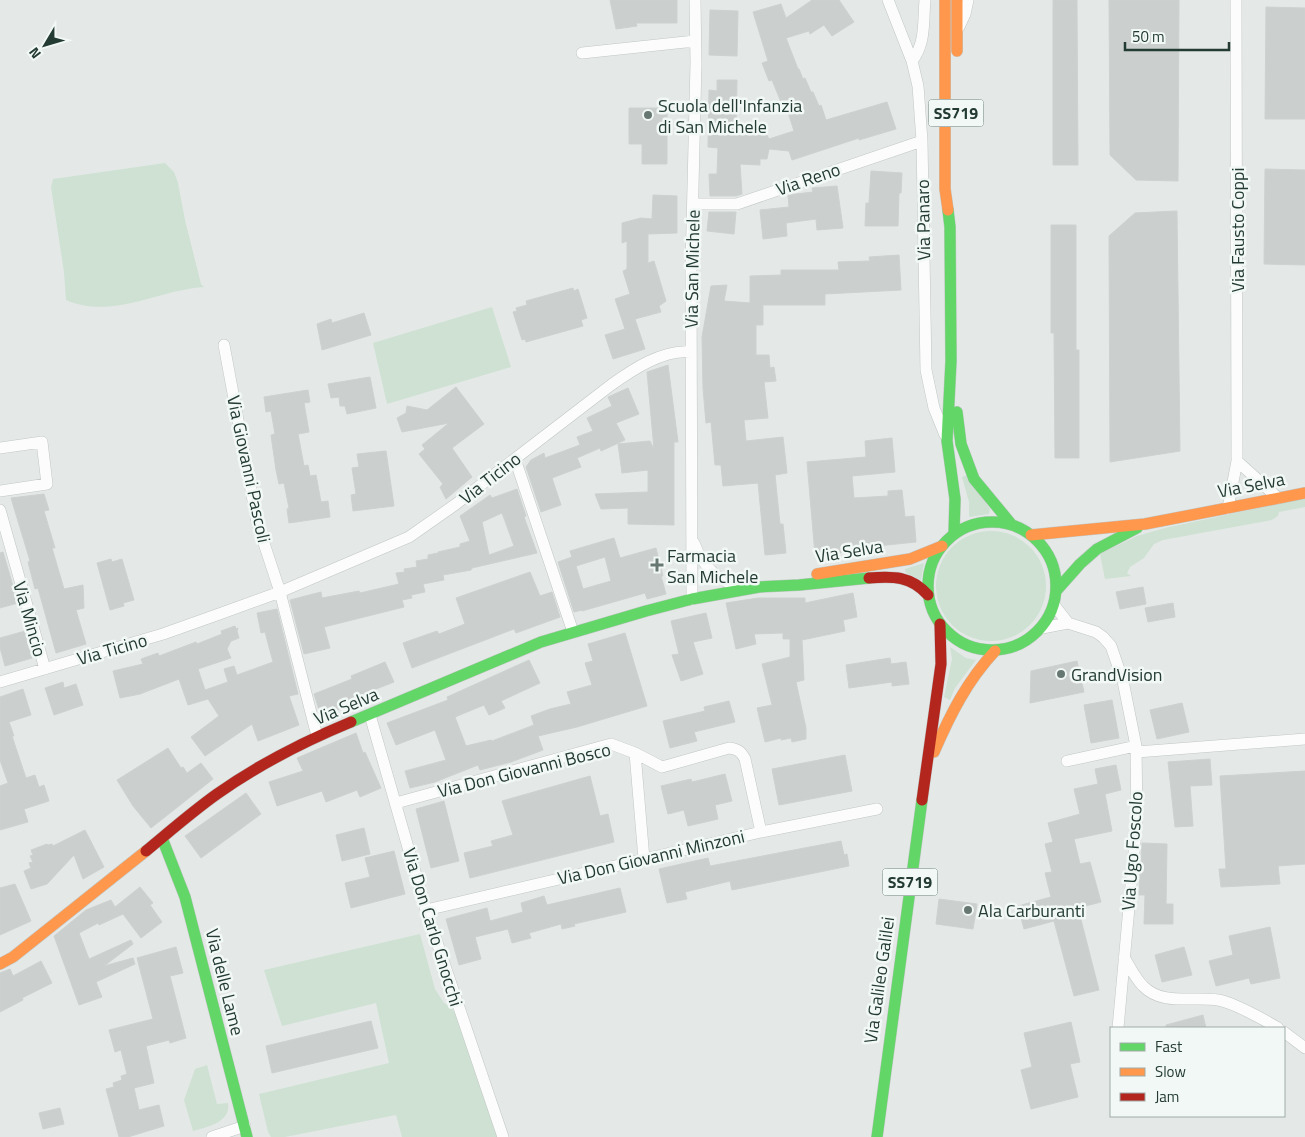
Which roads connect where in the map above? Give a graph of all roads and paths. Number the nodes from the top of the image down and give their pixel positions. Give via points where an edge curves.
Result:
1 (695, 0) edge
2 (888, 0) edge
3 (925, 0) edge
4 (944, 0) edge
5 (957, 0) edge
6 (968, 0) edge
7 (1236, 0) edge
8 (957, 30) junction
9 (696, 41) junction
10 (582, 54) dead end
11 (912, 61) junction
12 (922, 141) junction
13 (693, 204) junction
14 (950, 227) junction
15 (224, 344) dead end
16 (691, 352) junction
17 (951, 361) junction
18 (947, 441) junction
19 (0, 448) edge
20 (515, 459) junction
21 (1237, 461) junction
22 (0, 491) edge
23 (1305, 493) edge
24 (1278, 498) junction
25 (1228, 508) junction
26 (0, 510) edge
27 (1145, 524) junction
28 (1012, 525) junction
29 (954, 534) junction
30 (1031, 534) junction
31 (692, 538) junction
32 (942, 546) junction
33 (754, 588) junction
34 (1056, 591) junction
35 (280, 592) junction
36 (928, 595) junction
37 (692, 599) junction
38 (1054, 605) junction
39 (1068, 623) junction
40 (940, 624) junction
41 (1042, 628) junction
42 (573, 632) junction
43 (995, 650) junction
44 (45, 669) junction
45 (0, 682) edge
46 (370, 715) junction
47 (317, 736) junction
48 (1305, 739) edge
49 (1137, 749) junction
50 (635, 753) junction
51 (1066, 761) dead end
52 (926, 769) junction
53 (396, 803) junction
54 (876, 809) dead end
55 (761, 832) junction
56 (162, 838) junction
57 (644, 859) junction
58 (426, 910) junction
59 (1124, 957) junction
60 (0, 964) edge
61 (1118, 1027) edge
62 (1276, 1027) edge
63 (1285, 1033) edge
64 (1305, 1048) edge
65 (246, 1132) edge
66 (212, 1137) edge
67 (503, 1137) edge
68 (877, 1137) edge

1 - 9 street, Via San Michele
2 - 11 street, Via Panaro
3 - 11 street via 922,41
4 - 14 main road, SS719 via 944,189
5 - 8 main road, SS719
6 - 8 street
7 - 21 street, Via Fausto Coppi
8 - 14 main road, SS719 via 955,187
9 - 10 street
9 - 13 street, Via San Michele
11 - 12 street, Via Panaro via 918,86
12 - 13 street, Via Reno via 737,204
12 - 18 street, Via Panaro via 926,370 934,408
13 - 16 street, Via San Michele
14 - 17 main road, SS719
15 - 35 street, Via Giovanni Pascoli via 257,522
16 - 20 street, Via Ticino via 664,356 634,369
16 - 31 street, Via San Michele
17 - 18 main road, SS719
17 - 28 main road, SS719 via 961,444 968,467 985,494
18 - 29 main road, SS719 via 955,499
19 - 22 street via 42,442 47,484
20 - 35 street, Via Ticino via 408,537
20 - 42 street
21 - 24 street
21 - 25 street, Via Fausto Coppi
23 - 24 main road, Via Selva
24 - 25 main road, Via Selva
25 - 27 main road, Via Selva
26 - 44 street, Via Mincio
27 - 30 main road, Via Selva
27 - 34 main road, Via Selva via 1097,549
28 - 29 main road via 979,523
28 - 30 main road
29 - 32 main road
30 - 34 main road via 1044,547 1052,564
31 - 33 street, Via San Michele via 710,572 720,580
31 - 37 street, Via San Michele
32 - 33 main road, Via Selva via 910,559 796,577
32 - 36 main road via 930,569
33 - 36 main road, Via Selva via 889,576 911,581
33 - 37 main road, Via Selva
34 - 38 main road
35 - 44 street, Via Ticino via 163,634
35 - 47 street
36 - 40 main road
37 - 42 main road, Via Selva
38 - 39 street
38 - 41 main road
39 - 41 street
39 - 49 street, Via Ugo Foscolo via 1096,632 1111,646 1123,681
40 - 43 main road via 964,644
40 - 52 main road, Via Galileo Galilei / SS719 via 941,664
41 - 43 main road via 1021,644
42 - 46 main road, Via Selva via 513,653
43 - 52 main road, Via Galileo Galilei / SS719 via 976,671 955,705
44 - 45 street, Via Ticino
46 - 47 main road, Via Selva
46 - 53 street, Via Don Carlo Gnocchi
47 - 56 main road, Via Selva via 217,794
48 - 49 street
49 - 51 street
49 - 59 street, Via Ugo Foscolo via 1137,820
50 - 53 street, Via Don Giovanni Bosco via 611,744
50 - 55 street, Via Don Giovanni Bosco via 662,767 729,748 741,752 747,764
50 - 57 street
52 - 68 main road, Via Galileo Galilei / SS719
53 - 58 street, Via Don Carlo Gnocchi
54 - 55 street, Via Don Giovanni Minzoni
55 - 57 street, Via Don Giovanni Minzoni
56 - 60 main road, Via Selva
56 - 65 main road, Via delle Lame via 185,897
57 - 58 street, Via Don Giovanni Minzoni
58 - 67 street, Via Don Carlo Gnocchi
59 - 61 street, Via Ugo Foscolo
59 - 62 street via 1142,985 1154,995 1226,1002
63 - 64 street
65 - 66 street

